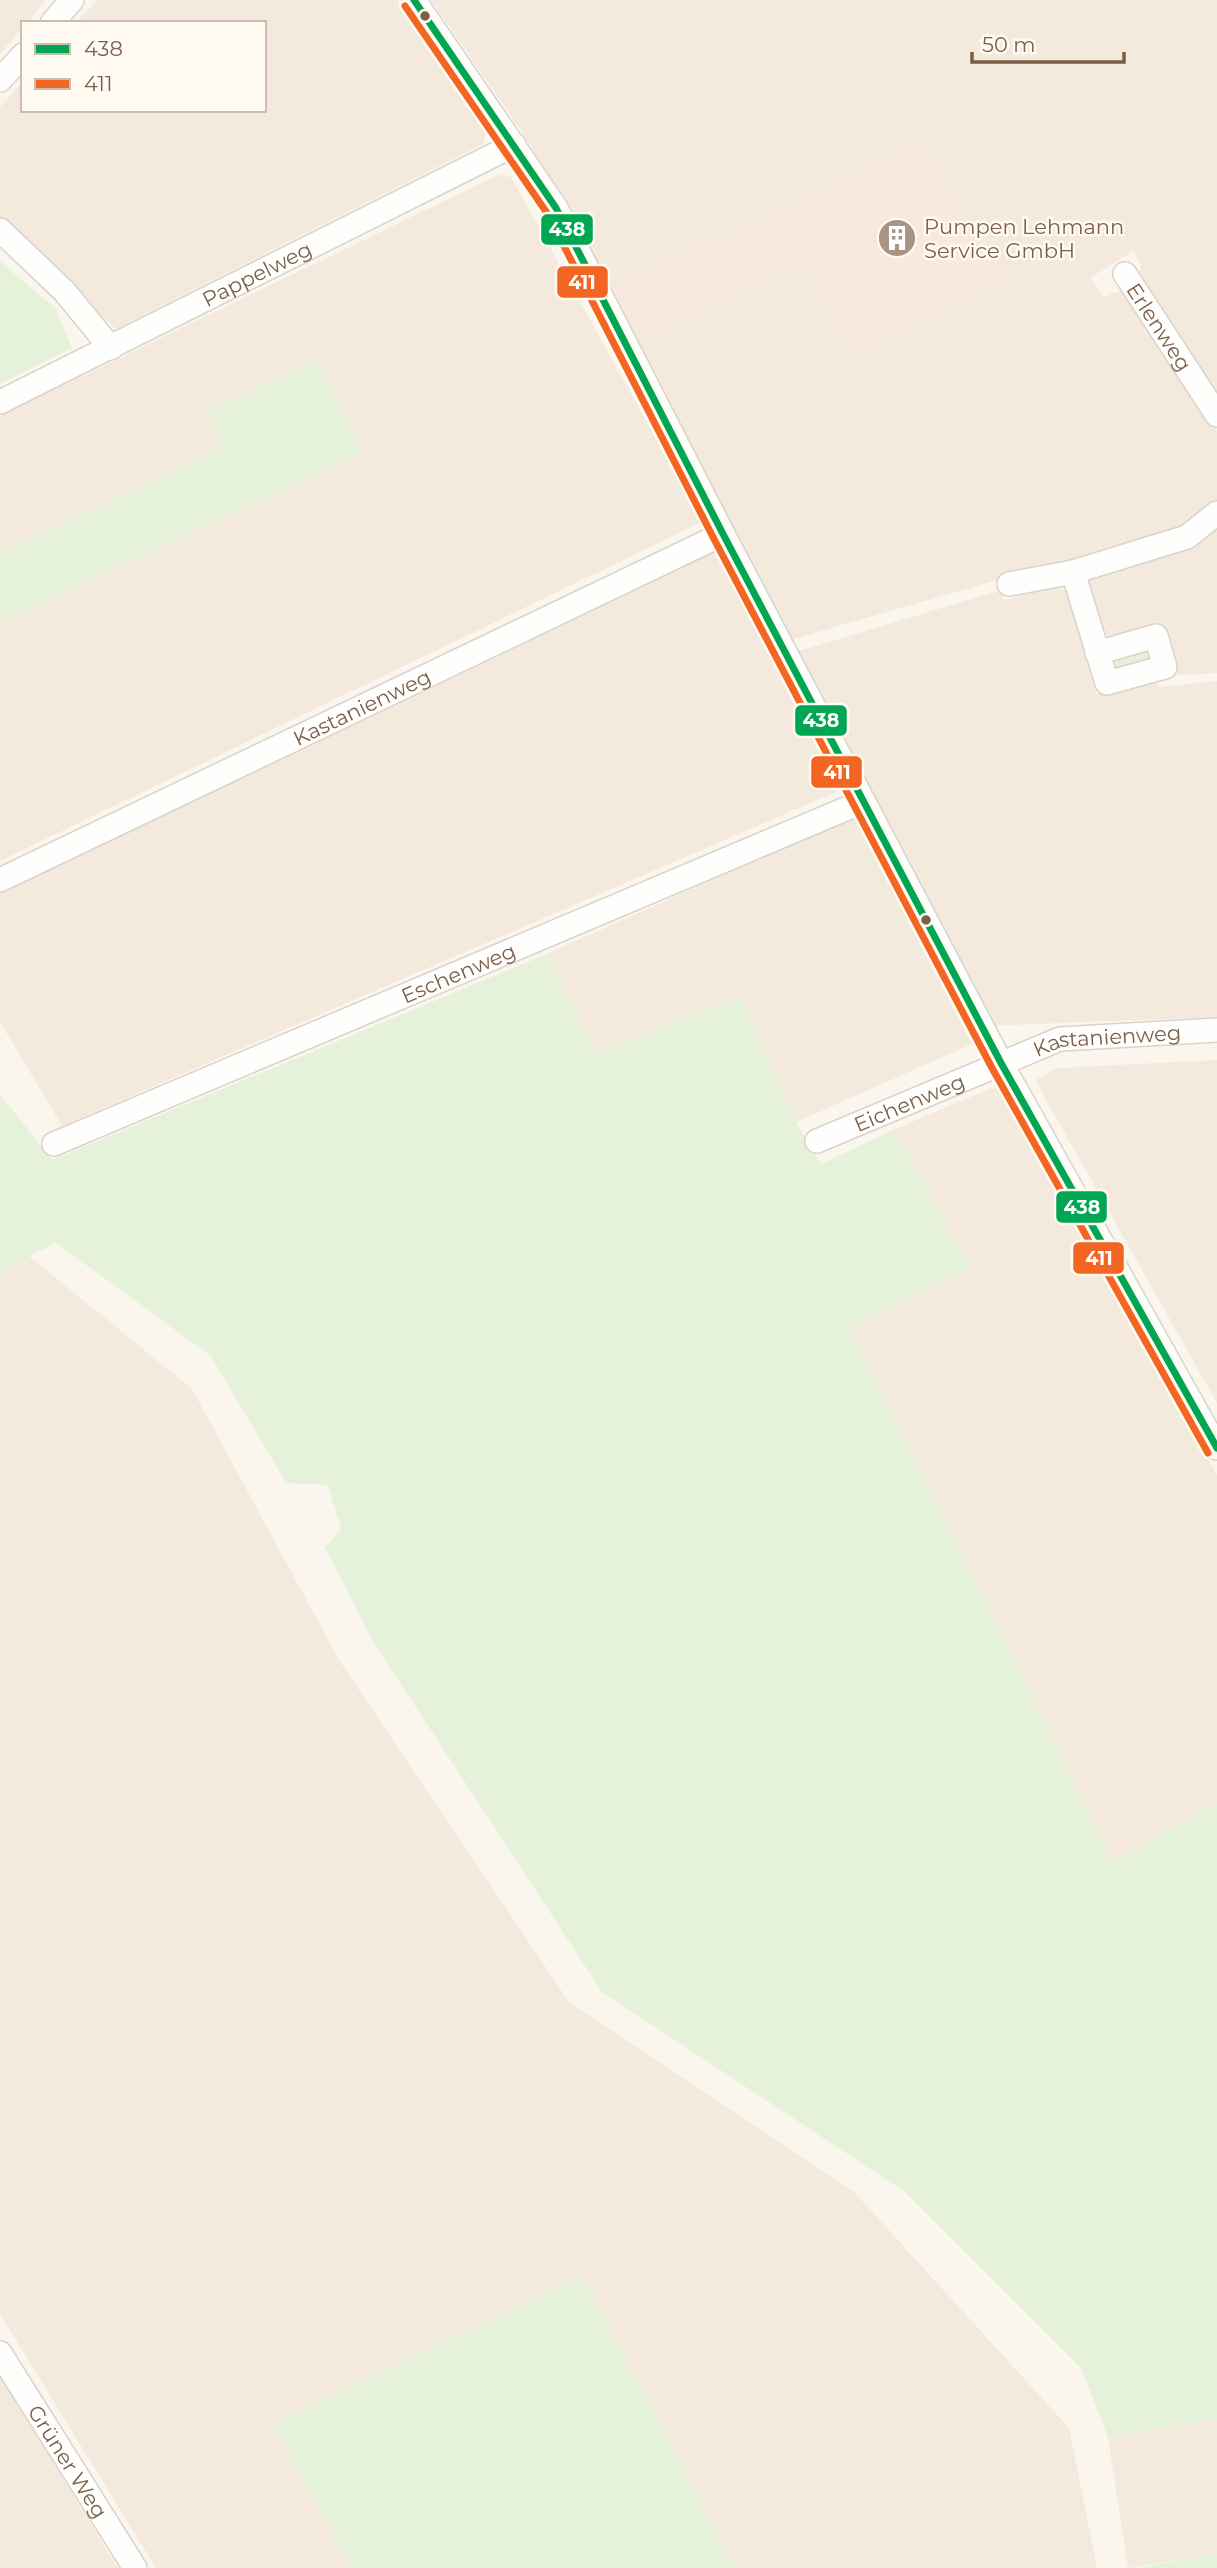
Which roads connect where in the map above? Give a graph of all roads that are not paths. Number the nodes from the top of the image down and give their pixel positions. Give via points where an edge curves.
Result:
1 (72, 0) edge
2 (414, 0) edge
3 (54, 21) edge
4 (21, 57) edge
5 (0, 80) edge
6 (514, 145) junction
7 (0, 230) edge
8 (1125, 274) dead end
9 (111, 348) junction
10 (0, 402) edge
11 (1217, 415) edge
12 (1217, 513) edge
13 (723, 534) junction
14 (1073, 572) junction
15 (1009, 584) dead end
16 (1097, 653) dead end
17 (862, 802) junction
18 (0, 880) edge
19 (1217, 1030) edge
20 (1001, 1063) junction
21 (817, 1140) dead end
22 (54, 1144) dead end
23 (1217, 1448) edge
24 (0, 2353) edge
25 (135, 2568) edge

1 - 3 street
2 - 6 street
4 - 5 street
6 - 9 street, Pappelweg
6 - 13 street via 556,208
7 - 9 street via 64,291
8 - 11 street, Erlenweg
9 - 10 street, Pappelweg
12 - 14 street via 1187,537
13 - 17 street
13 - 18 street, Kastanienweg
14 - 15 street
14 - 16 street
17 - 20 street
17 - 22 street, Eschenweg
19 - 20 street, Kastanienweg via 1060,1039
20 - 21 street, Eichenweg
20 - 23 street
24 - 25 street, Grüner Weg

